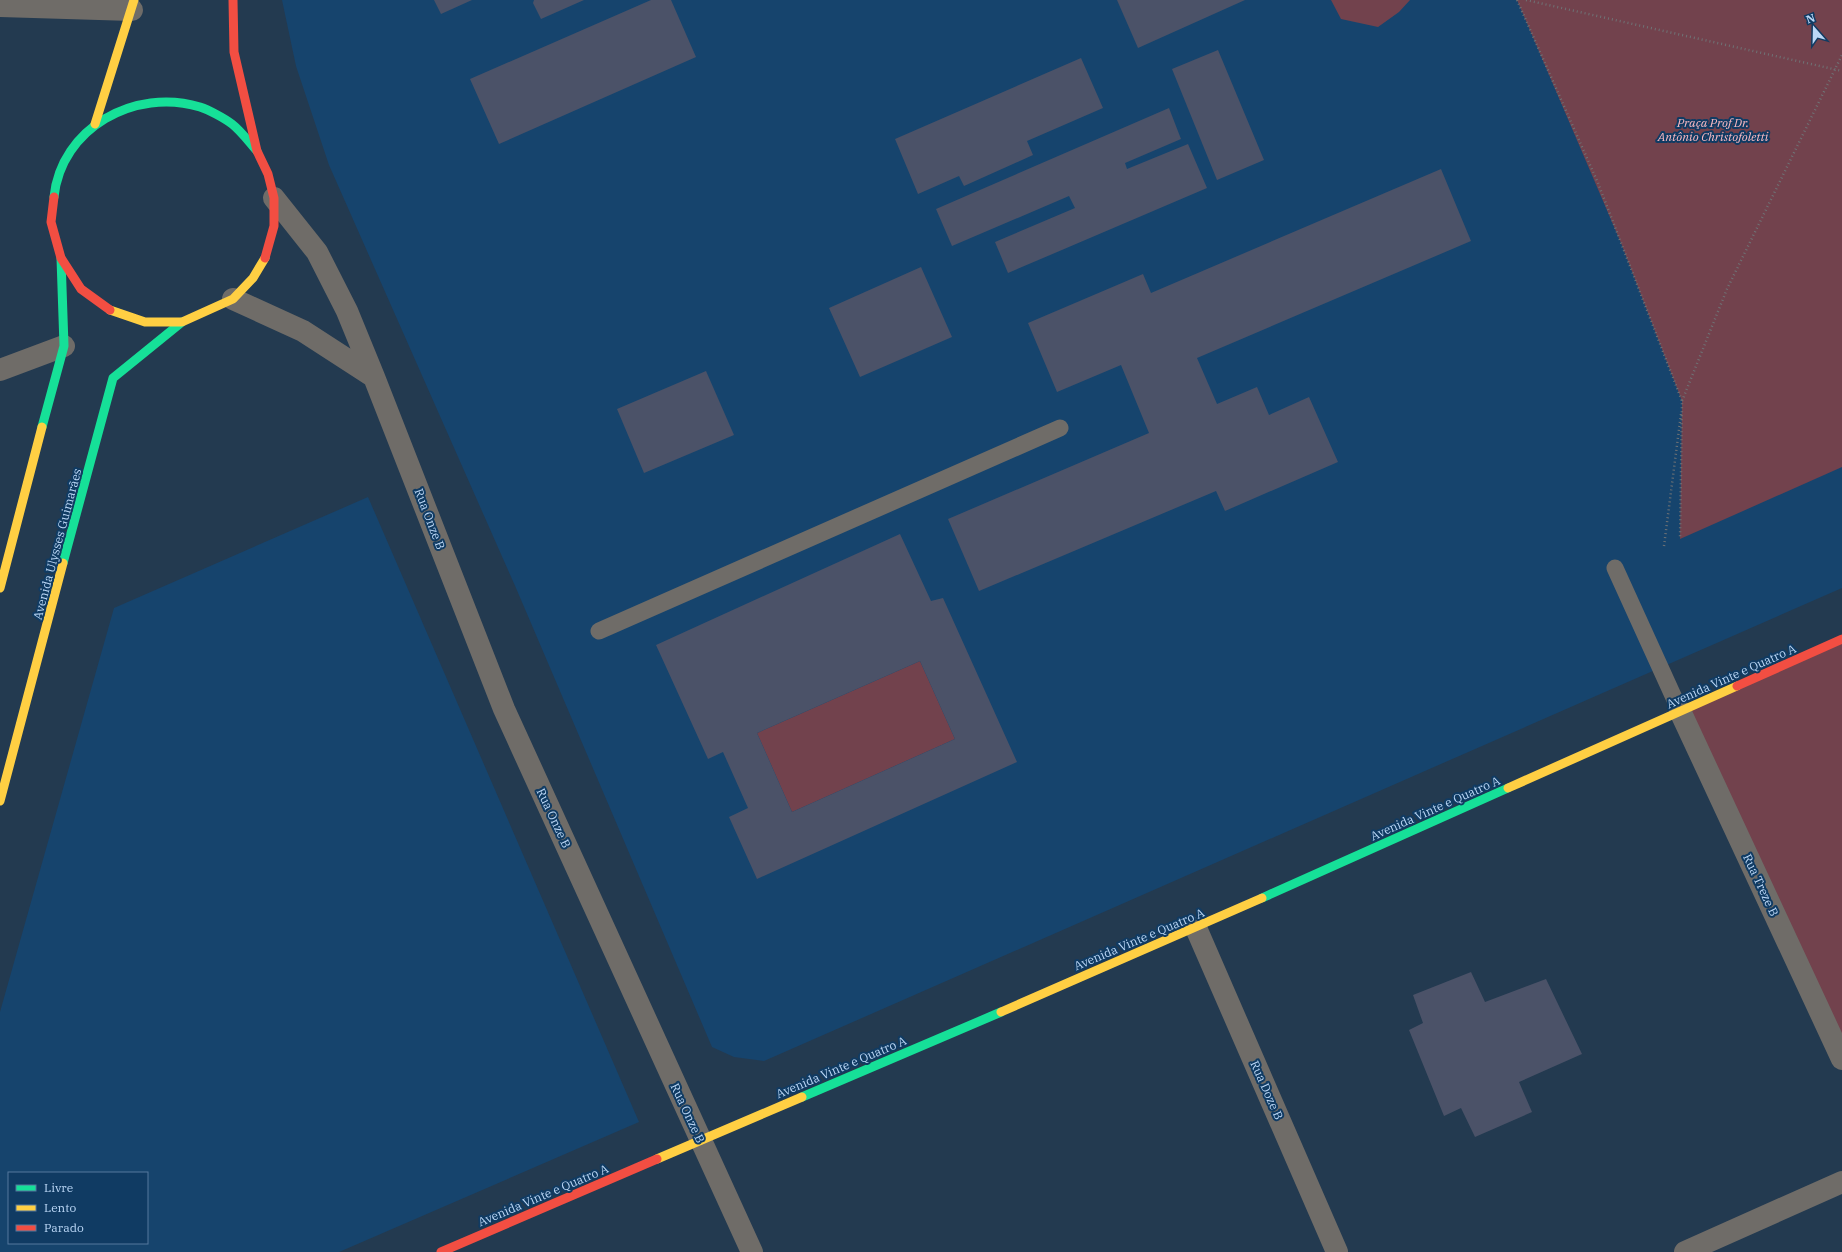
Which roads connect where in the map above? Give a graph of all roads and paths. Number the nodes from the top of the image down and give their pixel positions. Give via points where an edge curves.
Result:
1 (233, 0) edge
2 (1517, 0) edge
3 (1526, 0) edge
4 (133, 5) edge
5 (0, 6) edge
6 (1842, 55) edge
7 (1835, 69) junction
8 (1842, 71) edge
9 (94, 124) junction
10 (257, 151) junction
11 (274, 198) junction
12 (61, 258) junction
13 (233, 299) junction
14 (182, 322) junction
15 (64, 346) junction
16 (0, 370) edge
17 (374, 377) junction
18 (1682, 401) junction
19 (1060, 428) dead end
20 (1680, 539) dead end
21 (1664, 546) dead end
22 (1615, 568) dead end
23 (0, 588) edge
24 (599, 631) dead end
25 (1842, 639) edge
26 (1680, 711) junction
27 (0, 801) edge
28 (1196, 928) junction
29 (1842, 1059) edge
30 (700, 1140) junction
31 (1842, 1182) edge
32 (441, 1252) edge
33 (752, 1252) edge
34 (1337, 1252) edge
35 (1685, 1252) edge

1 - 10 main road, Avenida Ulysses Guimarães via 234,52
2 - 18 path via 1598,183
3 - 7 path
4 - 5 street
4 - 9 main road, Avenida Ulysses Guimarães
6 - 7 path
7 - 8 path
7 - 18 path via 1727,289
9 - 10 main road, Avenida Ulysses Guimarães via 127,106 163,101 200,107 232,124
9 - 12 main road, Avenida Ulysses Guimarães via 69,152 55,186 52,222
10 - 11 main road, Avenida Ulysses Guimarães via 268,174
11 - 13 main road, Avenida Ulysses Guimarães via 274,226 267,254 253,278
11 - 17 street, Rua Onze B via 317,252 347,311
12 - 14 main road, Avenida Ulysses Guimarães via 81,289 111,311 146,322
12 - 15 main road, Avenida Ulysses Guimarães
13 - 14 main road, Avenida Ulysses Guimarães
13 - 17 street via 304,332
14 - 27 main road, Avenida Ulysses Guimarães via 113,378
15 - 16 street
15 - 23 main road, Avenida Ulysses Guimarães
17 - 30 street, Rua Onze B via 504,709
18 - 20 path
18 - 21 path
19 - 24 lane
22 - 26 lane
25 - 26 main road, Avenida Vinte e Quatro A
26 - 28 main road, Avenida Vinte e Quatro A
26 - 29 street, Rua Treze B
28 - 30 main road, Avenida Vinte e Quatro A
28 - 34 street, Rua Doze B
30 - 32 main road, Avenida Vinte e Quatro A
30 - 33 street, Rua Onze B
31 - 35 street

